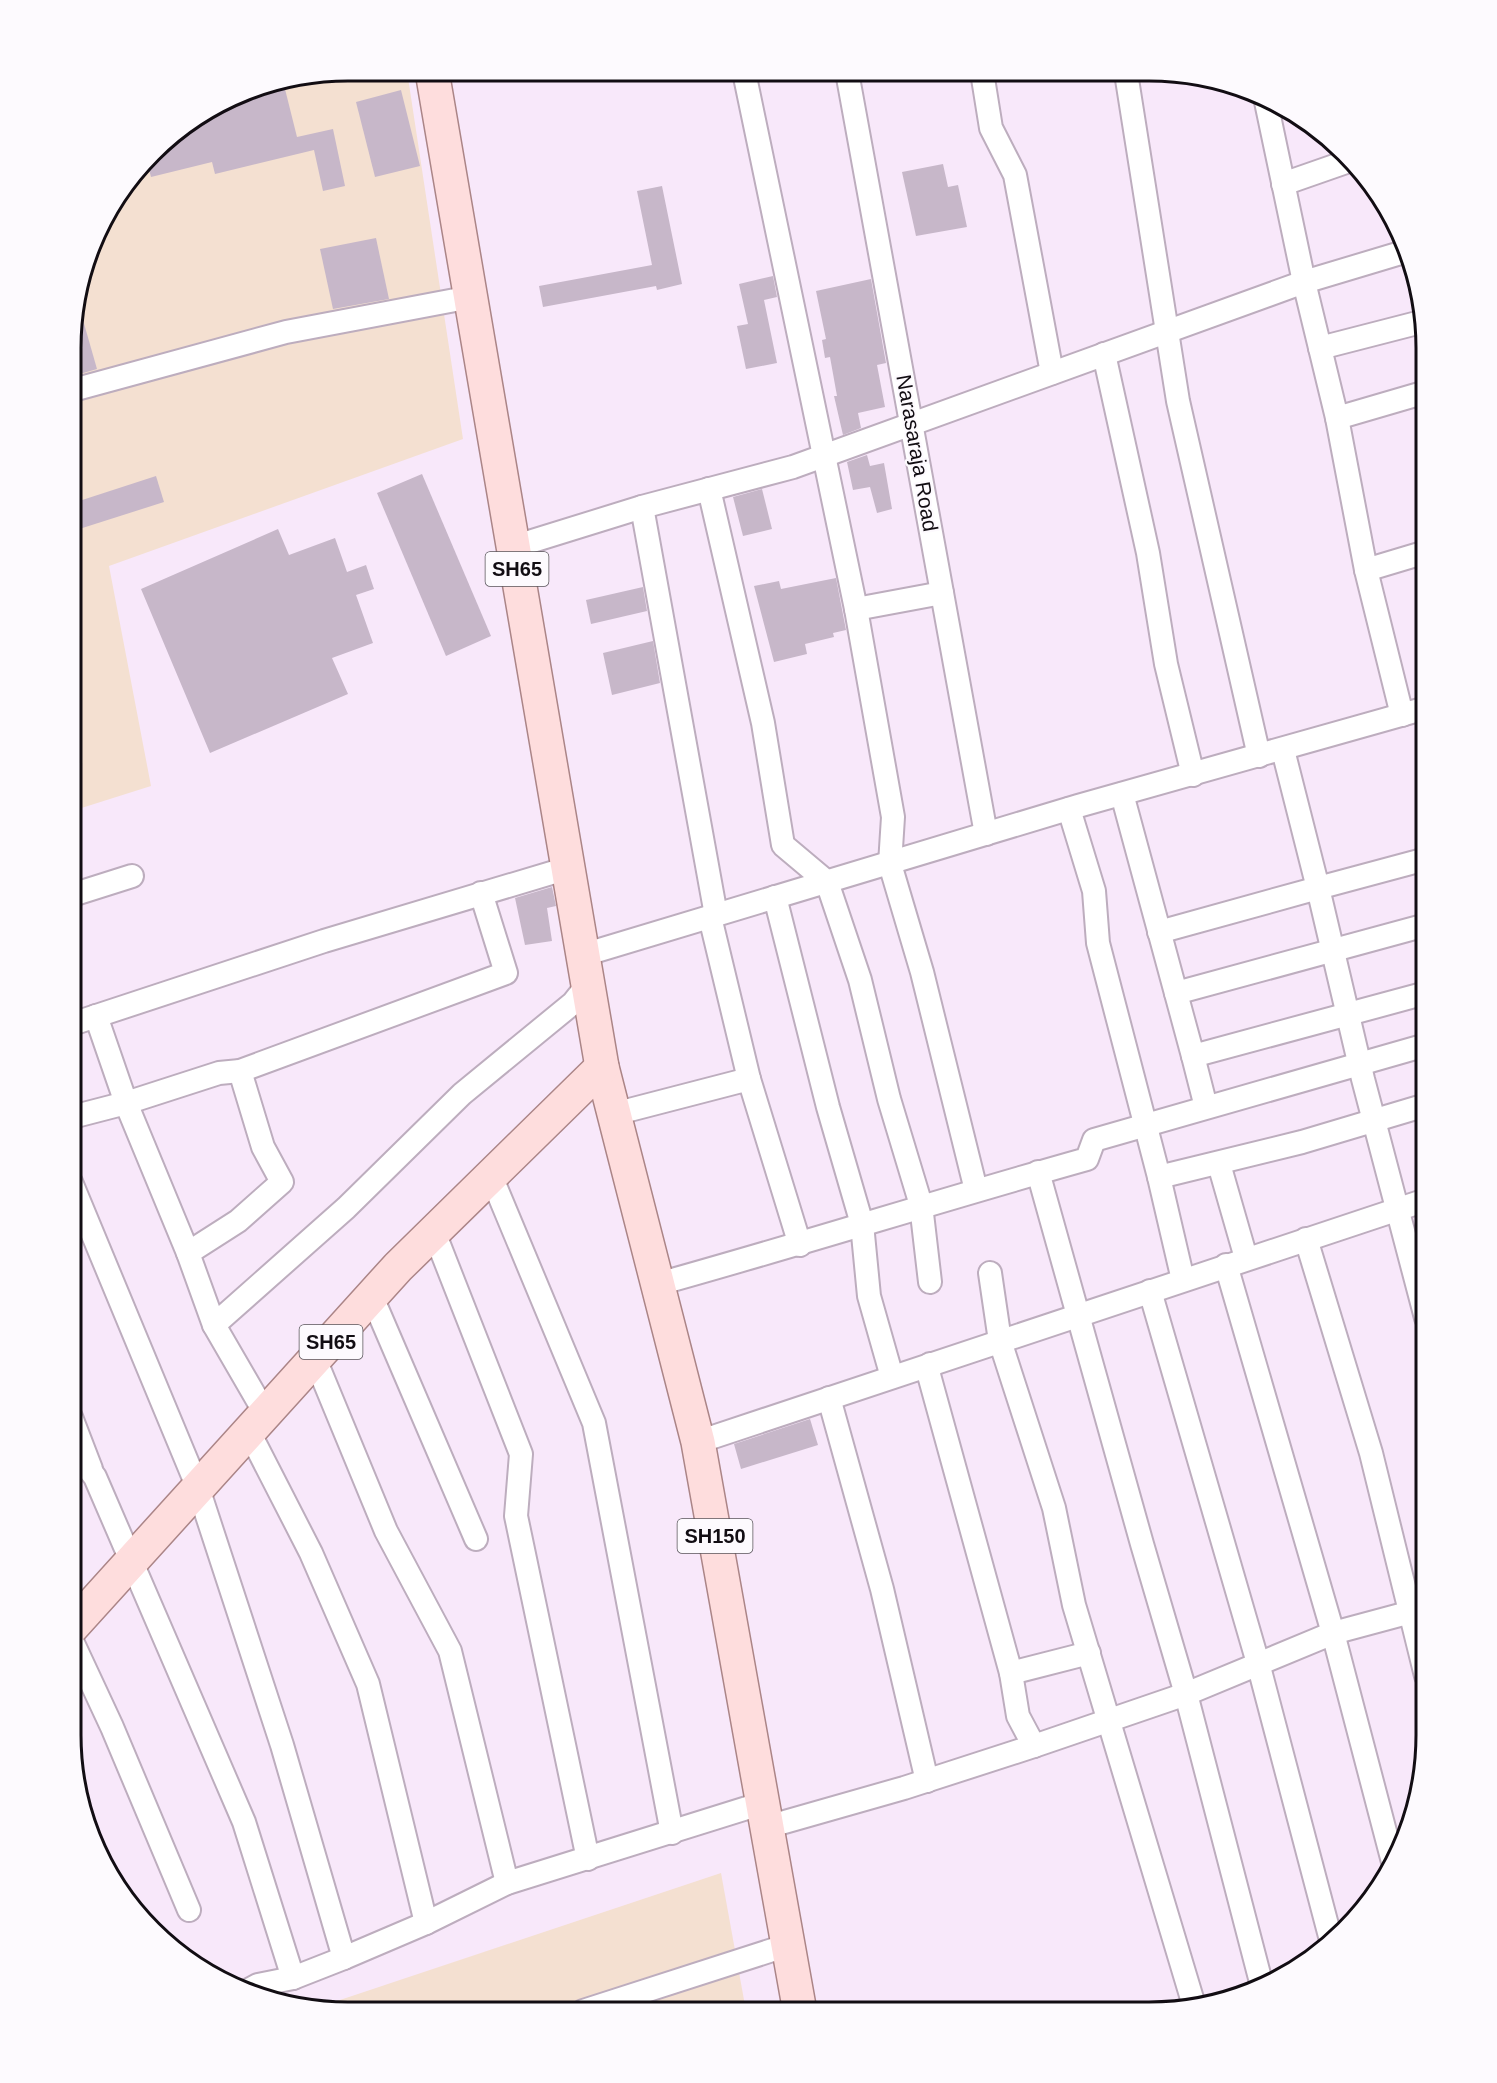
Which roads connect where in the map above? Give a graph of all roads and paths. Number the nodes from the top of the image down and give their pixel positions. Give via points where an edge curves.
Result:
1 (434, 81) edge
2 (746, 81) edge
3 (849, 81) edge
4 (983, 81) edge
5 (1127, 81) edge
6 (1268, 109) edge
7 (1342, 163) edge
8 (1283, 184) junction
9 (1399, 254) edge
10 (1304, 282) junction
11 (471, 297) junction
12 (1415, 323) edge
13 (1167, 331) junction
14 (1320, 348) junction
15 (1104, 354) junction
16 (1052, 373) junction
17 (81, 388) edge
18 (1416, 395) edge
19 (1337, 418) junction
20 (912, 425) junction
21 (824, 456) junction
22 (709, 489) junction
23 (642, 507) junction
24 (513, 547) junction
25 (1416, 555) edge
26 (1366, 570) junction
27 (942, 592) junction
28 (856, 609) junction
29 (1416, 711) edge
30 (1402, 715) junction
31 (1283, 750) junction
32 (1259, 756) junction
33 (1193, 775) junction
34 (1122, 794) junction
35 (1069, 809) junction
36 (986, 834) junction
37 (1416, 861) edge
38 (890, 864) junction
39 (568, 868) junction
40 (132, 876) dead end
41 (828, 882) junction
42 (1318, 888) junction
43 (81, 892) edge
44 (482, 893) junction
45 (775, 897) junction
46 (713, 916) junction
47 (1416, 928) edge
48 (1159, 932) junction
49 (1332, 949) junction
50 (586, 970) junction
51 (1176, 993) junction
52 (1416, 996) edge
53 (96, 1016) junction
54 (1348, 1016) junction
55 (81, 1021) edge
56 (1416, 1048) edge
57 (1193, 1056) junction
58 (1359, 1063) junction
59 (602, 1067) junction
60 (240, 1071) junction
61 (749, 1079) junction
62 (126, 1103) junction
63 (1206, 1107) junction
64 (1416, 1108) edge
65 (614, 1114) junction
66 (81, 1115) edge
67 (1374, 1120) junction
68 (1146, 1124) junction
69 (1219, 1164) junction
70 (1038, 1172) junction
71 (491, 1176) junction
72 (1159, 1177) junction
73 (976, 1190) junction
74 (1416, 1203) edge
75 (921, 1205) junction
76 (81, 1206) edge
77 (1397, 1209) junction
78 (862, 1224) junction
79 (434, 1232) junction
80 (1306, 1239) junction
81 (800, 1245) junction
82 (188, 1253) junction
83 (1236, 1262) junction
84 (990, 1273) dead end
85 (1183, 1280) junction
86 (1416, 1280) edge
87 (930, 1282) dead end
88 (658, 1284) junction
89 (1150, 1291) junction
90 (372, 1296) junction
91 (1077, 1315) junction
92 (214, 1324) junction
93 (1000, 1341) junction
94 (315, 1359) junction
95 (930, 1364) junction
96 (892, 1377) junction
97 (829, 1398) junction
98 (257, 1423) junction
99 (81, 1442) edge
100 (698, 1442) junction
101 (81, 1461) edge
102 (95, 1477) junction
103 (198, 1488) junction
104 (477, 1539) dead end
105 (131, 1561) junction
106 (1416, 1607) edge
107 (1416, 1610) edge
108 (81, 1617) edge
109 (1333, 1633) junction
110 (1089, 1653) junction
111 (81, 1660) edge
112 (1258, 1663) junction
113 (1011, 1673) junction
114 (1186, 1694) junction
115 (1110, 1720) junction
116 (1034, 1746) junction
117 (927, 1781) junction
118 (765, 1815) junction
119 (672, 1833) junction
120 (1390, 1850) edge
121 (588, 1859) junction
122 (507, 1884) junction
123 (189, 1910) dead end
124 (426, 1923) junction
125 (1329, 1932) edge
126 (788, 1944) junction
127 (344, 1958) junction
128 (293, 1978) junction
129 (1260, 1978) edge
130 (256, 1986) edge
131 (1192, 1999) edge
132 (611, 2002) edge
133 (798, 2002) edge

1 - 11 main road, SH65
2 - 21 street
3 - 20 street, Narasaraja Road
4 - 16 street via 991,128 1015,175
5 - 13 street
6 - 8 street
7 - 8 street
8 - 10 street
9 - 10 street
10 - 13 street
10 - 14 street
11 - 17 street via 286,332
11 - 24 main road, SH65
12 - 14 street
13 - 15 street
13 - 32 street via 1178,401
14 - 19 street
15 - 16 street
15 - 33 street via 1148,553 1166,664
16 - 20 street
18 - 19 street
19 - 26 street
20 - 21 street
20 - 27 street, Narasaraja Road
21 - 22 street
21 - 28 street
22 - 23 street
22 - 41 street via 763,723 783,845
23 - 24 street
23 - 46 street
24 - 39 main road, SH65
25 - 26 street
26 - 30 street
27 - 28 street
27 - 36 street, Narasaraja Road
28 - 38 street via 893,817
29 - 30 street
30 - 31 street
31 - 32 street
31 - 42 street
32 - 33 street
33 - 34 street
34 - 35 street
34 - 48 street
35 - 36 street
35 - 68 street via 1094,891 1098,943
36 - 38 street
37 - 42 street
38 - 41 street
38 - 73 street via 922,972
39 - 44 street
39 - 50 main road, SH65
40 - 43 street
41 - 45 street
41 - 75 street via 860,980
42 - 48 street
42 - 49 street
44 - 53 street
44 - 60 street via 506,973
45 - 46 street
45 - 78 street
46 - 50 street
46 - 61 street
47 - 49 street
48 - 51 street
49 - 51 street
49 - 54 street
50 - 59 main road, SH65
50 - 92 street via 573,1003 462,1094 346,1209
51 - 57 street
52 - 54 street
53 - 55 street
53 - 62 street
54 - 57 street
54 - 58 street
56 - 58 street
57 - 63 street
58 - 63 street
58 - 67 street
59 - 65 main road, SH150
59 - 71 main road, SH65
60 - 62 street via 219,1073
60 - 82 street via 263,1147 282,1182 238,1221
61 - 65 street
61 - 81 street
62 - 66 street
62 - 82 street
63 - 68 street
64 - 67 street
65 - 88 main road, SH150
67 - 69 street
67 - 77 street
68 - 70 street via 1094,1140 1087,1159
68 - 72 street
69 - 72 street
69 - 83 street
70 - 73 street
70 - 91 street
71 - 79 main road, SH65
71 - 119 street via 594,1423
72 - 85 street
73 - 75 street
74 - 77 street
75 - 78 street
75 - 87 street
76 - 103 street
77 - 80 street
77 - 86 street
78 - 81 street
78 - 96 street via 869,1296
79 - 90 main road, SH65
79 - 121 street via 522,1454 516,1516
80 - 83 street
80 - 106 street
81 - 88 street
82 - 92 street
83 - 85 street
83 - 109 street
84 - 93 street
85 - 89 street
88 - 100 main road, SH150
89 - 91 street
89 - 112 street
90 - 94 main road, SH65
90 - 104 street
91 - 93 street
91 - 114 street
92 - 98 street
93 - 95 street
93 - 110 street via 1054,1508 1074,1605
94 - 98 main road, SH65
94 - 122 street via 386,1531 450,1651
95 - 96 street
95 - 113 street via 929,1374
96 - 97 street
97 - 100 street
97 - 117 street via 882,1589
98 - 103 main road, SH65
98 - 124 street via 368,1684
99 - 102 street
100 - 118 main road, SH150
101 - 102 street
102 - 105 street
103 - 105 main road, SH65
103 - 127 street via 282,1745
105 - 108 main road, SH65
105 - 128 street via 244,1822
107 - 109 street
109 - 112 street
109 - 120 street
110 - 113 street
110 - 115 street
111 - 123 street
112 - 114 street
112 - 125 street
113 - 116 street via 1018,1716
114 - 115 street
114 - 129 street
115 - 116 street
115 - 131 street
116 - 117 street
117 - 118 street
118 - 119 street
118 - 126 main road, SH150
119 - 121 street
121 - 122 street
122 - 124 street
124 - 127 street
126 - 132 street
126 - 133 main road, SH150
127 - 128 street
128 - 130 street

